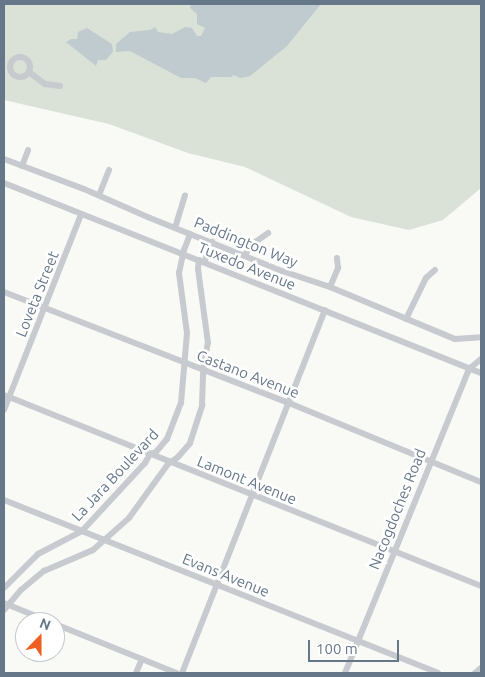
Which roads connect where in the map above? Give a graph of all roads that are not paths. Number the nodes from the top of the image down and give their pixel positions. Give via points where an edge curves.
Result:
1 (7, 68) edge
2 (29, 72) junction
3 (60, 86) dead end
4 (28, 150) dead end
5 (4, 159) edge
6 (22, 166) junction
7 (108, 170) dead end
8 (4, 183) edge
9 (99, 195) junction
10 (184, 196) dead end
11 (82, 215) junction
12 (175, 228) junction
13 (268, 233) dead end
14 (190, 234) junction
15 (212, 242) junction
16 (184, 254) junction
17 (245, 255) junction
18 (337, 258) dead end
19 (201, 261) junction
20 (435, 270) dead end
21 (330, 287) junction
22 (4, 292) edge
23 (44, 307) junction
24 (325, 310) junction
25 (406, 319) junction
26 (481, 337) edge
27 (481, 359) edge
28 (184, 363) junction
29 (469, 369) junction
30 (203, 370) junction
31 (481, 373) edge
32 (6, 396) edge
33 (289, 403) junction
34 (4, 410) edge
35 (150, 454) junction
36 (430, 462) junction
37 (171, 463) junction
38 (481, 482) edge
39 (253, 496) junction
40 (4, 500) edge
41 (82, 531) junction
42 (104, 540) junction
43 (393, 552) junction
44 (217, 585) junction
45 (481, 586) edge
46 (4, 588) edge
47 (6, 606) edge
48 (22, 612) edge
49 (65, 628) edge
50 (357, 642) junction
51 (142, 659) junction
52 (481, 668) edge
53 (136, 673) edge
54 (176, 673) edge
55 (182, 673) edge
56 (344, 673) edge
57 (438, 673) edge
58 (475, 673) edge

1 - 2 street via 19,77
1 - 2 street via 14,59 23,57 30,64
2 - 3 street via 45,84
4 - 6 street
5 - 6 street, Paddington Way
6 - 9 street, Paddington Way
7 - 9 street
8 - 11 street, Tuxedo Avenue
9 - 12 street, Paddington Way
10 - 12 street
11 - 16 street, Tuxedo Avenue
11 - 23 street, Loveta Street
12 - 14 street, Paddington Way
13 - 17 street via 251,245
14 - 15 street, Paddington Way
14 - 16 street, La Jara Boulevard
15 - 17 street, Paddington Way
15 - 19 street
16 - 19 street, Tuxedo Avenue
16 - 28 street, La Jara Boulevard via 179,272 187,333
17 - 21 street, Paddington Way
18 - 21 street via 338,268
19 - 24 street, Tuxedo Avenue
19 - 30 street via 198,269 208,343
20 - 25 street via 426,278
21 - 25 street, Paddington Way
22 - 23 street, Castano Avenue
23 - 28 street, Castano Avenue
23 - 32 street, Loveta Street
24 - 29 street, Tuxedo Avenue
24 - 33 street
25 - 26 street, Paddington Way via 455,339
27 - 29 street, Nacogdoches Road
28 - 30 street, Castano Avenue
28 - 35 street, La Jara Boulevard via 181,403 174,425 162,446
29 - 31 street, Tuxedo Avenue
29 - 36 street, Nacogdoches Road
30 - 33 street, Castano Avenue
30 - 37 street via 202,405 193,436 185,451
32 - 34 street, Loveta Street
32 - 35 street, Lamont Avenue
33 - 36 street, Castano Avenue
33 - 39 street
35 - 37 street, Lamont Avenue
35 - 41 street, La Jara Boulevard
36 - 38 street, Castano Avenue
36 - 43 street, Nacogdoches Road
37 - 39 street, Lamont Avenue
37 - 42 street via 129,518
39 - 43 street, Lamont Avenue
39 - 44 street
40 - 41 street, Evans Avenue
41 - 42 street, Evans Avenue
41 - 46 street, La Jara Boulevard via 38,554
42 - 44 street, Evans Avenue
42 - 47 street via 93,550 44,572 20,590
43 - 45 street, Lamont Avenue
43 - 50 street, Nacogdoches Road
44 - 50 street, Evans Avenue
44 - 55 street
47 - 48 street
49 - 51 street
50 - 56 street, Nacogdoches Road
50 - 57 street, Evans Avenue
51 - 53 street
51 - 54 street
52 - 58 street

